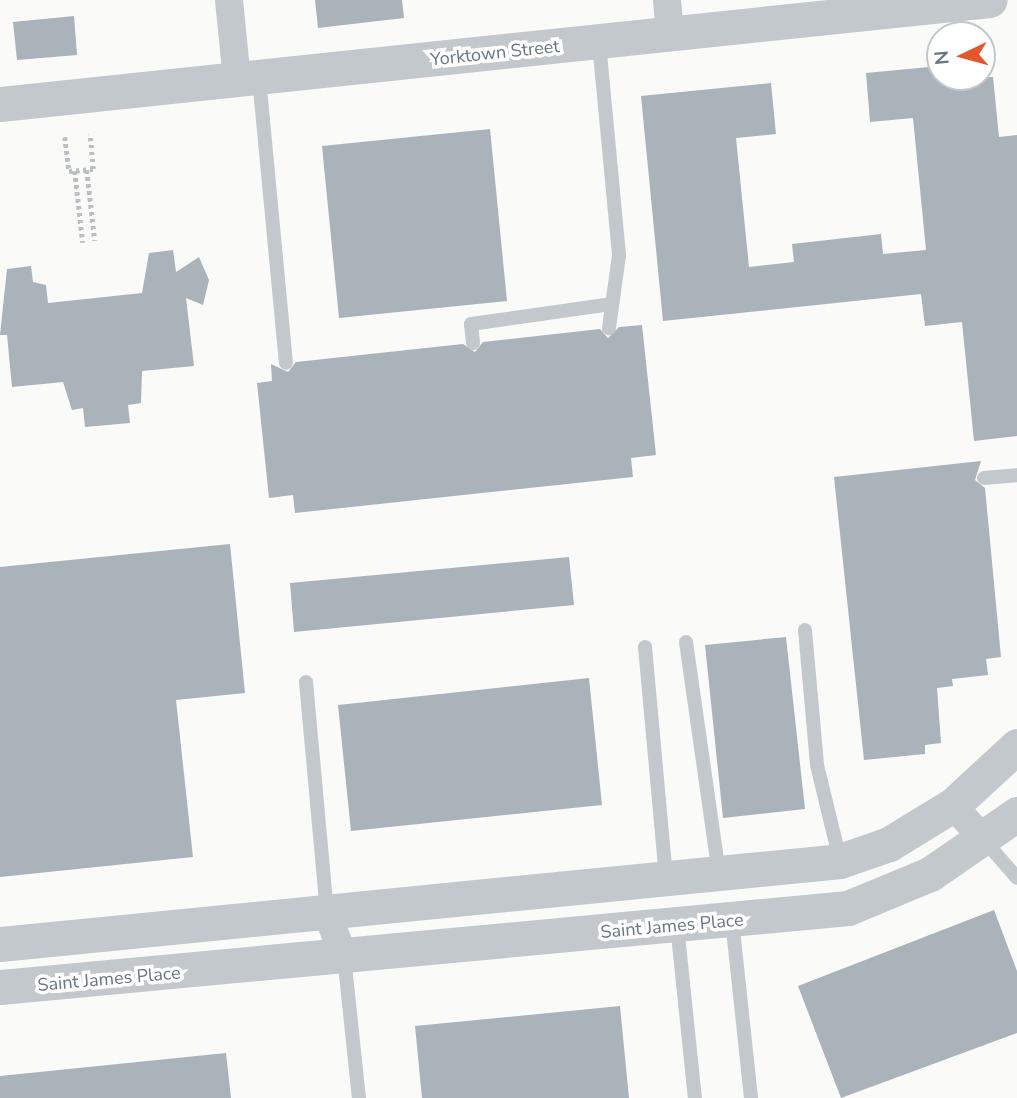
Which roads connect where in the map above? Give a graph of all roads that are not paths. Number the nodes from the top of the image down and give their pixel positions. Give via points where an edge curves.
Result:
1 (229, 0) edge
2 (667, 0) edge
3 (990, 0) edge
4 (670, 35) junction
5 (599, 43) junction
6 (248, 79) junction
7 (0, 104) edge
8 (611, 304) junction
9 (609, 328) dead end
10 (473, 343) dead end
11 (286, 363) dead end
12 (1017, 475) edge
13 (984, 478) dead end
14 (805, 630) dead end
15 (686, 642) dead end
16 (645, 647) dead end
17 (306, 682) dead end
18 (1017, 746) edge
19 (953, 805) junction
20 (1017, 814) edge
21 (984, 840) junction
22 (840, 861) junction
23 (719, 875) junction
24 (1017, 878) edge
25 (666, 881) junction
26 (327, 914) junction
27 (732, 920) junction
28 (677, 924) junction
29 (0, 944) edge
30 (344, 956) junction
31 (0, 987) edge
32 (359, 1098) edge
33 (695, 1098) edge
34 (751, 1098) edge

1 - 6 street
2 - 4 street
3 - 4 street, Yorktown Street
4 - 5 street, Yorktown Street
5 - 6 street, Yorktown Street
5 - 8 lane via 619,255
6 - 7 street, Yorktown Street
6 - 11 lane
8 - 9 lane
8 - 10 lane via 471,324
12 - 13 lane
14 - 22 lane via 822,797
15 - 23 lane
16 - 25 lane
17 - 26 lane
18 - 19 street
19 - 21 street
19 - 22 street via 889,844
20 - 21 street, Saint James Place
21 - 24 lane
21 - 27 street, Saint James Place via 892,895 848,908
22 - 23 street
23 - 25 street
25 - 26 street
26 - 29 street
26 - 30 street
27 - 28 street, Saint James Place
27 - 34 lane
28 - 30 street, Saint James Place
28 - 33 lane
30 - 31 street, Saint James Place
30 - 32 lane

